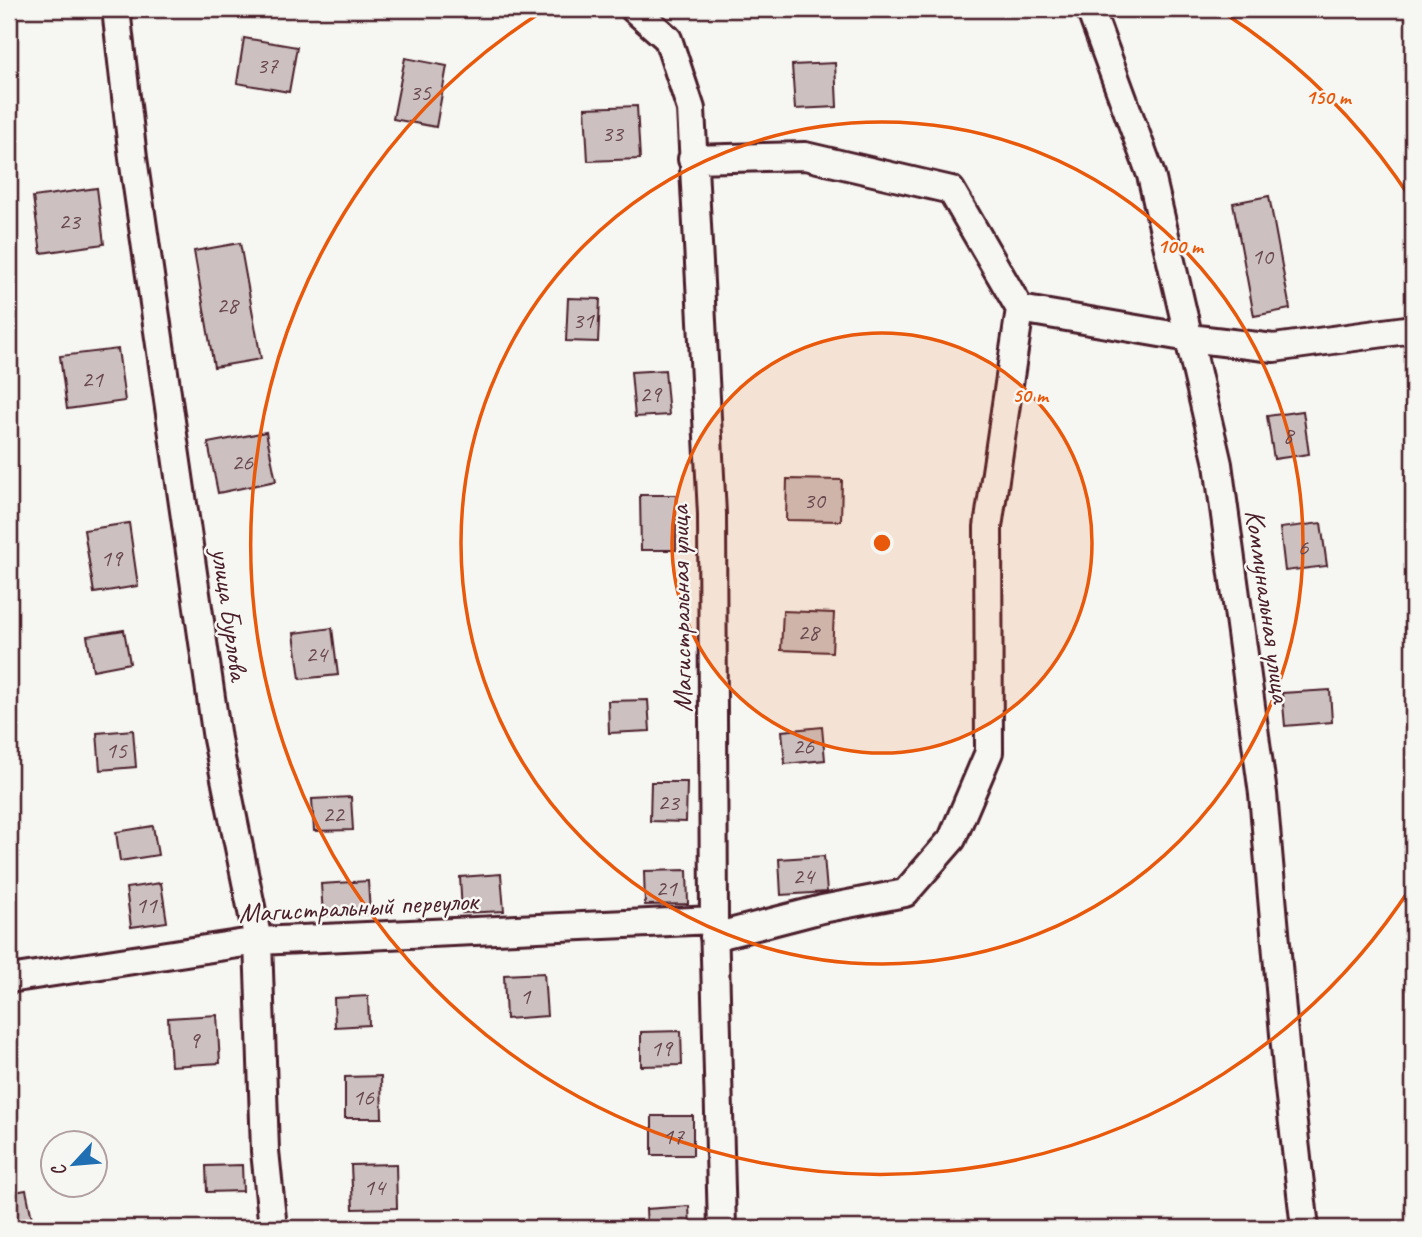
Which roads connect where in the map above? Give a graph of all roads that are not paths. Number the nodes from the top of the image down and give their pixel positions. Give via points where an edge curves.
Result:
1 (116, 9) edge
2 (634, 9) edge
3 (1090, 9) edge
4 (692, 159) junction
5 (1020, 309) junction
6 (1413, 329) edge
7 (1189, 338) junction
8 (714, 929) junction
9 (258, 941) junction
10 (9, 979) edge
11 (273, 1228) edge
12 (722, 1228) edge
13 (1305, 1228) edge

1 - 9 street, улица Бурлова via 132,158 217,739
2 - 4 street, Магистральная улица via 668,39 691,109
3 - 7 street, Коммунальная улица via 1151,175
4 - 5 street via 804,156 951,190
4 - 8 street, Магистральная улица via 712,514
5 - 7 street
5 - 8 street, Магистральный переулок via 988,527 989,752 952,839 905,893
6 - 7 street via 1274,348
7 - 13 street, Коммунальная улица via 1218,464 1263,794
8 - 9 street, Магистральный переулок
8 - 12 street, Магистральная улица
9 - 10 street, Магистральный переулок
9 - 11 street, улица Бурлова via 265,1151

